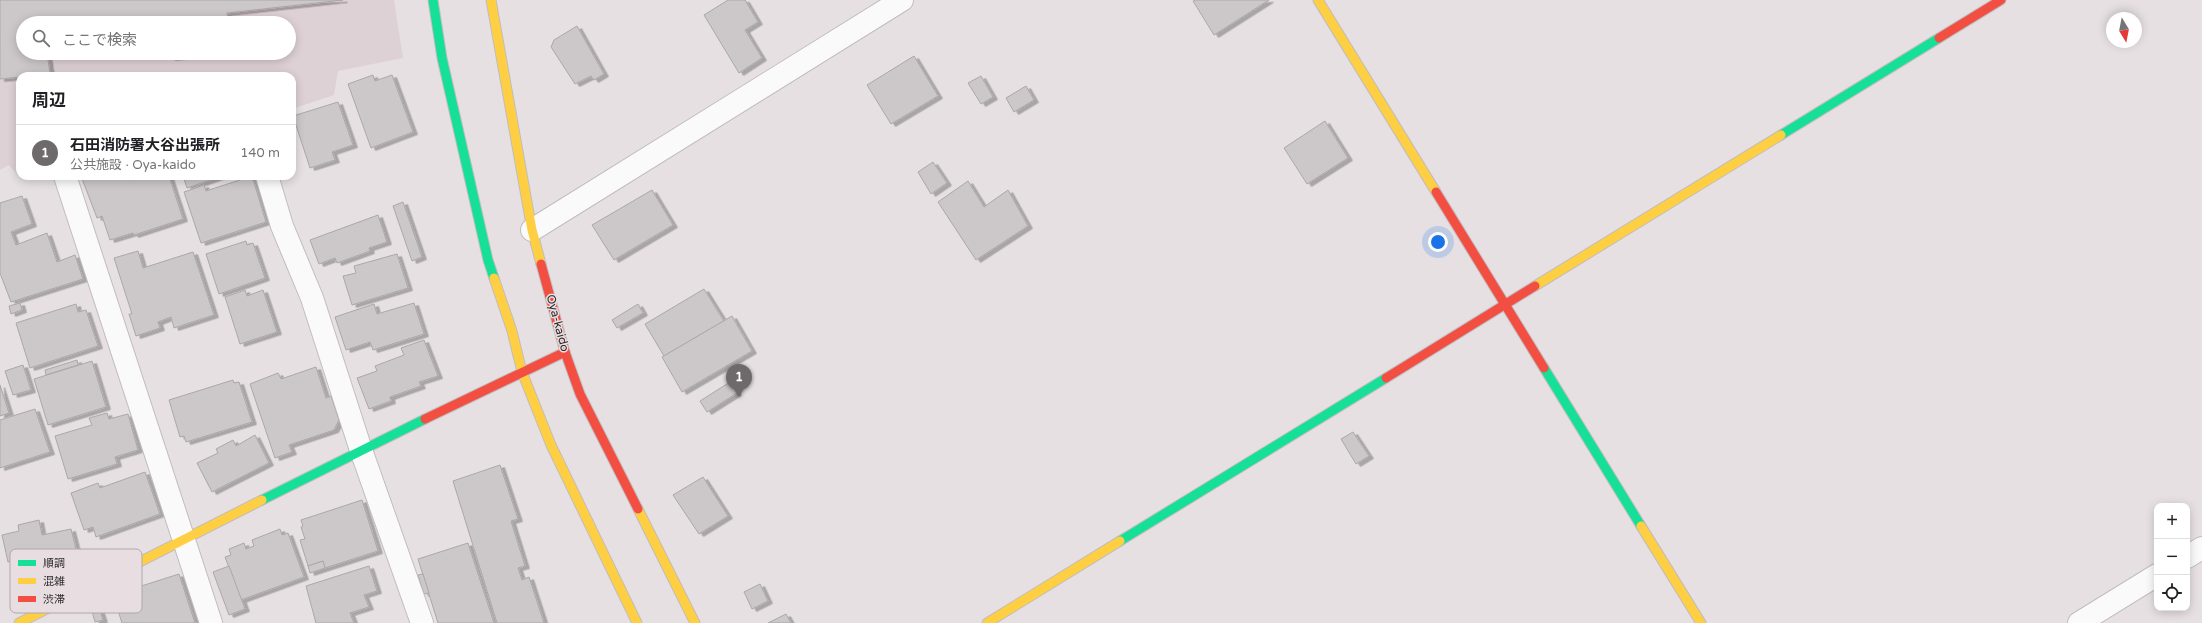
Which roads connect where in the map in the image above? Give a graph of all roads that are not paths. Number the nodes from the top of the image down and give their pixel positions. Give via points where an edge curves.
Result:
1 (433, 0) edge
2 (491, 0) edge
3 (902, 0) edge
4 (1318, 0) edge
5 (2001, 0) edge
6 (66, 180) edge
7 (268, 180) edge
8 (532, 230) junction
9 (1505, 303) junction
10 (565, 352) junction
11 (522, 372) junction
12 (361, 450) junction
13 (183, 538) junction
14 (2202, 548) edge
15 (2190, 555) edge
16 (142, 559) edge
17 (2154, 577) edge
18 (38, 613) edge
19 (19, 623) edge
20 (211, 623) edge
21 (422, 623) edge
22 (637, 623) edge
23 (695, 623) edge
24 (987, 623) edge
25 (1701, 623) edge
26 (2079, 623) edge

1 - 11 street via 442,58 488,260 512,331
2 - 8 street, Oya-kaido
3 - 8 street
4 - 9 street
5 - 9 street
6 - 13 street
7 - 12 street via 282,226 312,298
8 - 10 street, Oya-kaido
9 - 24 street
9 - 25 street
10 - 11 street
10 - 23 street, Oya-kaido via 580,394
11 - 12 street
11 - 22 street via 550,445
12 - 13 street
12 - 21 street
13 - 16 street
13 - 20 street
14 - 15 street
17 - 26 street
18 - 19 street

